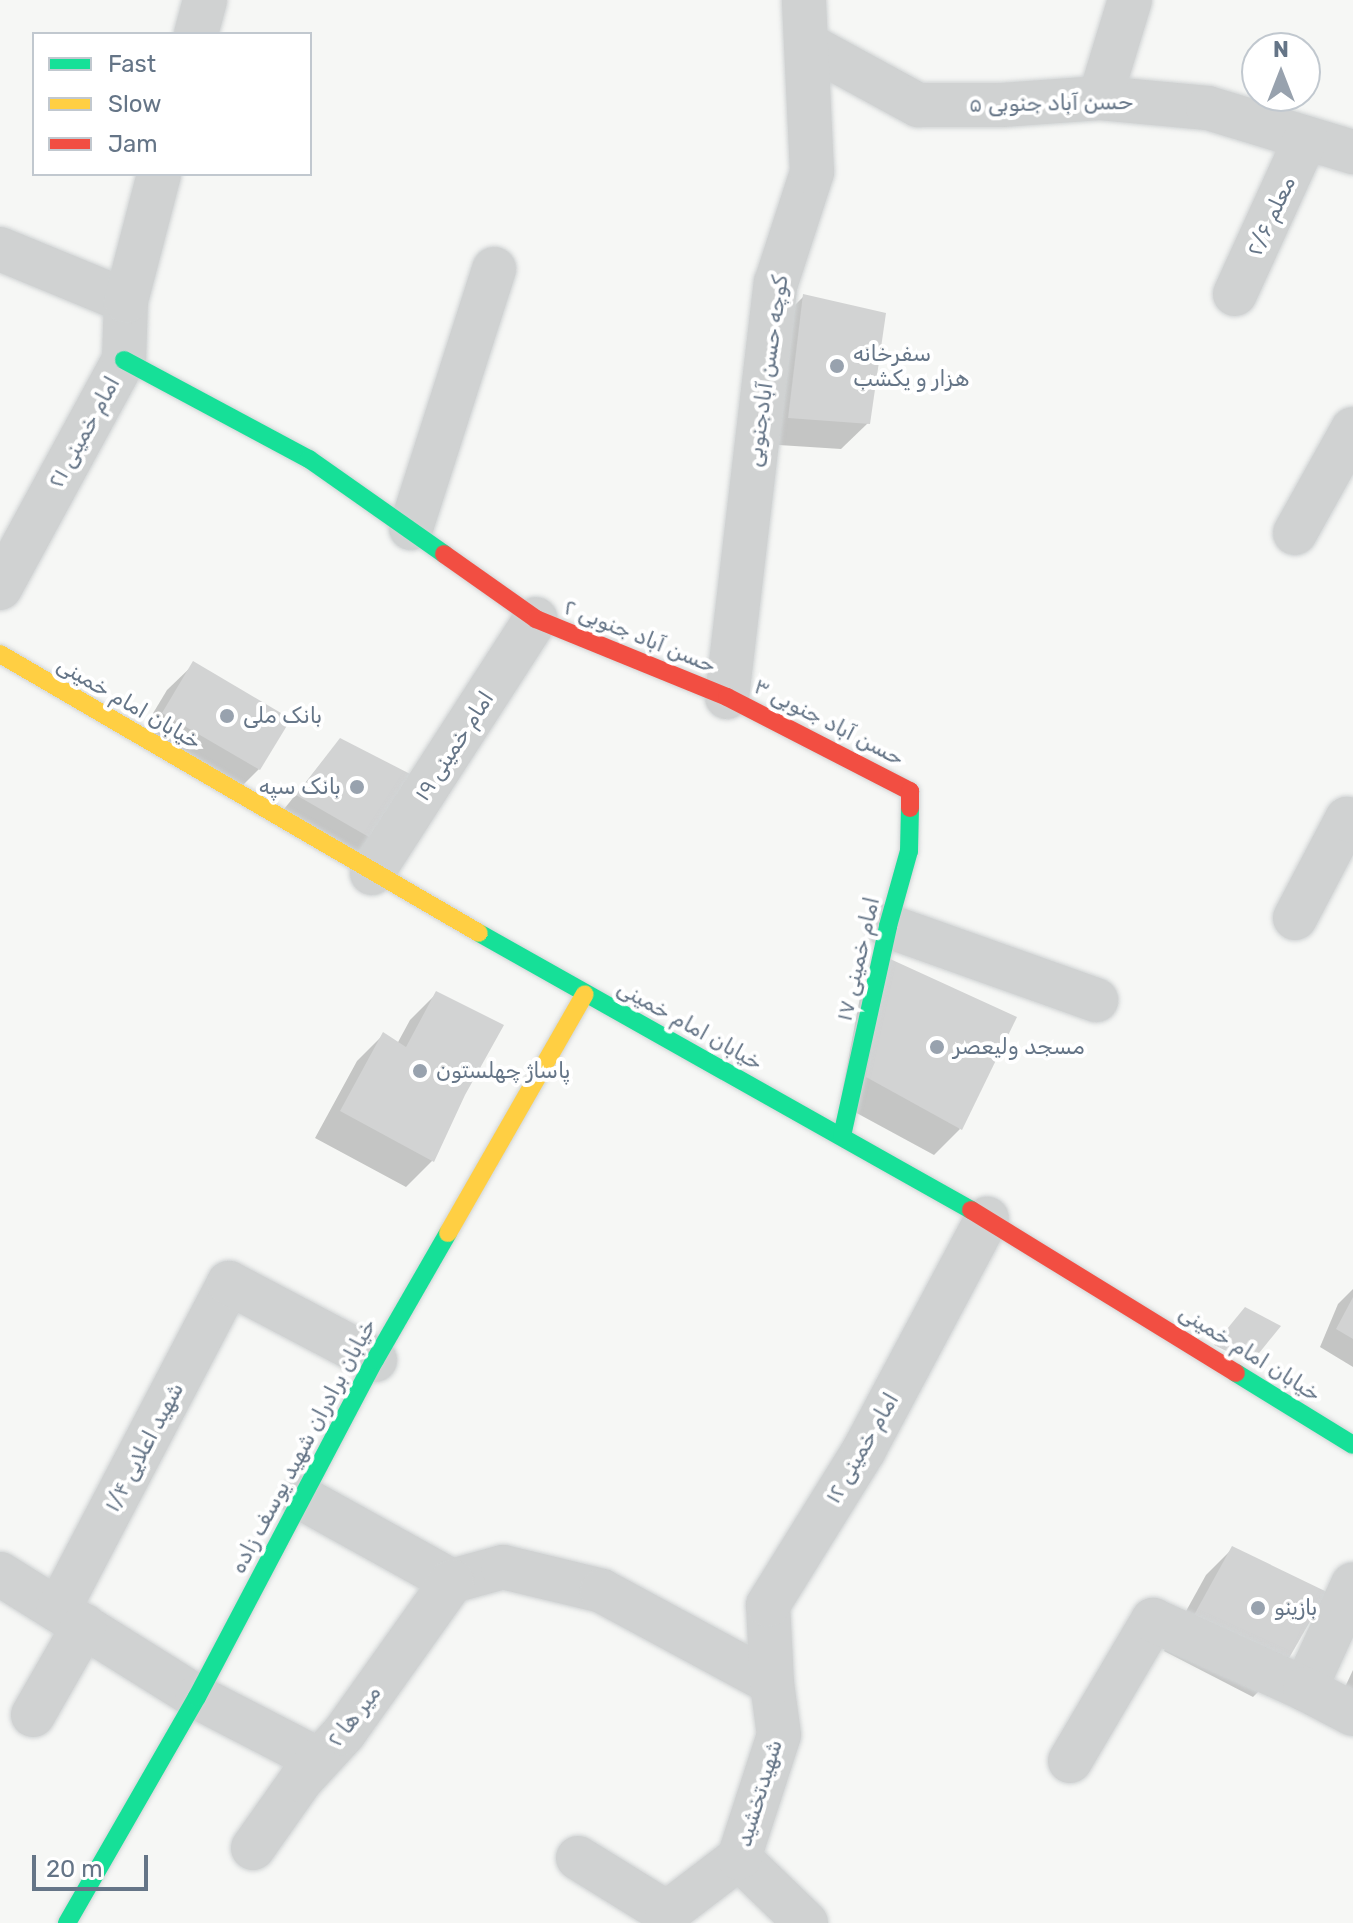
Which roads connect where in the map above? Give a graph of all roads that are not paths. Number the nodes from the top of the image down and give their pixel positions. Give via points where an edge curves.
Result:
1 (205, 0) edge
2 (804, 0) edge
3 (1130, 0) edge
4 (197, 32) edge
5 (806, 44) junction
6 (1100, 98) junction
7 (1306, 138) junction
8 (1353, 152) edge
9 (158, 176) edge
10 (0, 249) edge
11 (494, 269) dead end
12 (1235, 294) dead end
13 (126, 301) junction
14 (124, 360) junction
15 (1353, 429) edge
16 (411, 528) junction
17 (1295, 533) dead end
18 (0, 588) edge
19 (536, 619) junction
20 (0, 654) edge
21 (727, 697) junction
22 (910, 791) joint
23 (1353, 821) edge
24 (372, 873) junction
25 (1295, 918) dead end
26 (888, 926) junction
27 (585, 994) junction
28 (1096, 1000) dead end
29 (842, 1136) junction
30 (987, 1219) junction
31 (375, 1360) junction
32 (1353, 1445) edge
33 (302, 1498) junction
34 (0, 1574) edge
35 (452, 1581) junction
36 (1353, 1584) edge
37 (71, 1618) junction
38 (772, 1683) junction
39 (1305, 1689) junction
40 (197, 1697) junction
41 (1353, 1714) edge
42 (33, 1715) dead end
43 (319, 1760) junction
44 (1070, 1761) dead end
45 (253, 1848) dead end
46 (578, 1858) dead end
47 (739, 1858) junction
48 (67, 1923) edge
49 (806, 1923) edge

1 - 4 street
2 - 5 street, کوچه حسن آبادجنوبی
3 - 6 street
5 - 6 street, حسن آباد جنوبی ۵ via 918,105
5 - 21 street, کوچه حسن آبادجنوبی via 812,172 776,283
6 - 7 street, حسن آباد جنوبی ۵ via 1208,108
7 - 8 street, حسن آباد جنوبی ۵
7 - 12 street, معلم ۲/۶
9 - 13 street, امام خمینی ۲۱
10 - 13 street
11 - 16 street
13 - 14 street, امام خمینی ۲۱
14 - 16 street, حسن آباد جنوبی ۲ via 309,459
14 - 18 street, امام خمینی ۲۱
15 - 17 street
16 - 19 street, حسن آباد جنوبی ۲
19 - 21 street, حسن آباد جنوبی ۲
19 - 24 street, امام خمینی ۱۹
20 - 24 street, خیابان امام خمینی
21 - 22 street, حسن آباد جنوبی ۳
22 - 26 street, امام خمینی ۱۷ via 909,851
23 - 25 street via 1347,819
24 - 27 street, خیابان امام خمینی
26 - 28 street
26 - 29 street, امام خمینی ۱۷
27 - 29 street, خیابان امام خمینی
27 - 31 street, خیابان برادران شهید یوسف زاده
29 - 30 street, خیابان امام خمینی
30 - 32 street, خیابان امام خمینی
30 - 38 street, امام خمینی ۱۲ via 864,1450 768,1605
31 - 33 street, خیابان برادران شهید یوسف زاده
31 - 37 street, شهید اعلایی ۱/۴ via 229,1283
33 - 35 street
33 - 40 street, خیابان برادران شهید یوسف زاده
34 - 37 street
35 - 38 street via 503,1567 602,1591
35 - 43 street, میر ها ۲
36 - 39 street
37 - 40 street
37 - 42 street, شهید اعلایی ۱/۴
38 - 47 street, شهیدتخشید via 779,1735
39 - 41 street
39 - 44 street via 1153,1620
40 - 43 street
40 - 48 street, خیابان برادران شهید یوسف زاده
43 - 45 street, میر ها ۲
46 - 47 street via 667,1913
47 - 49 street, شهیدتخشید

